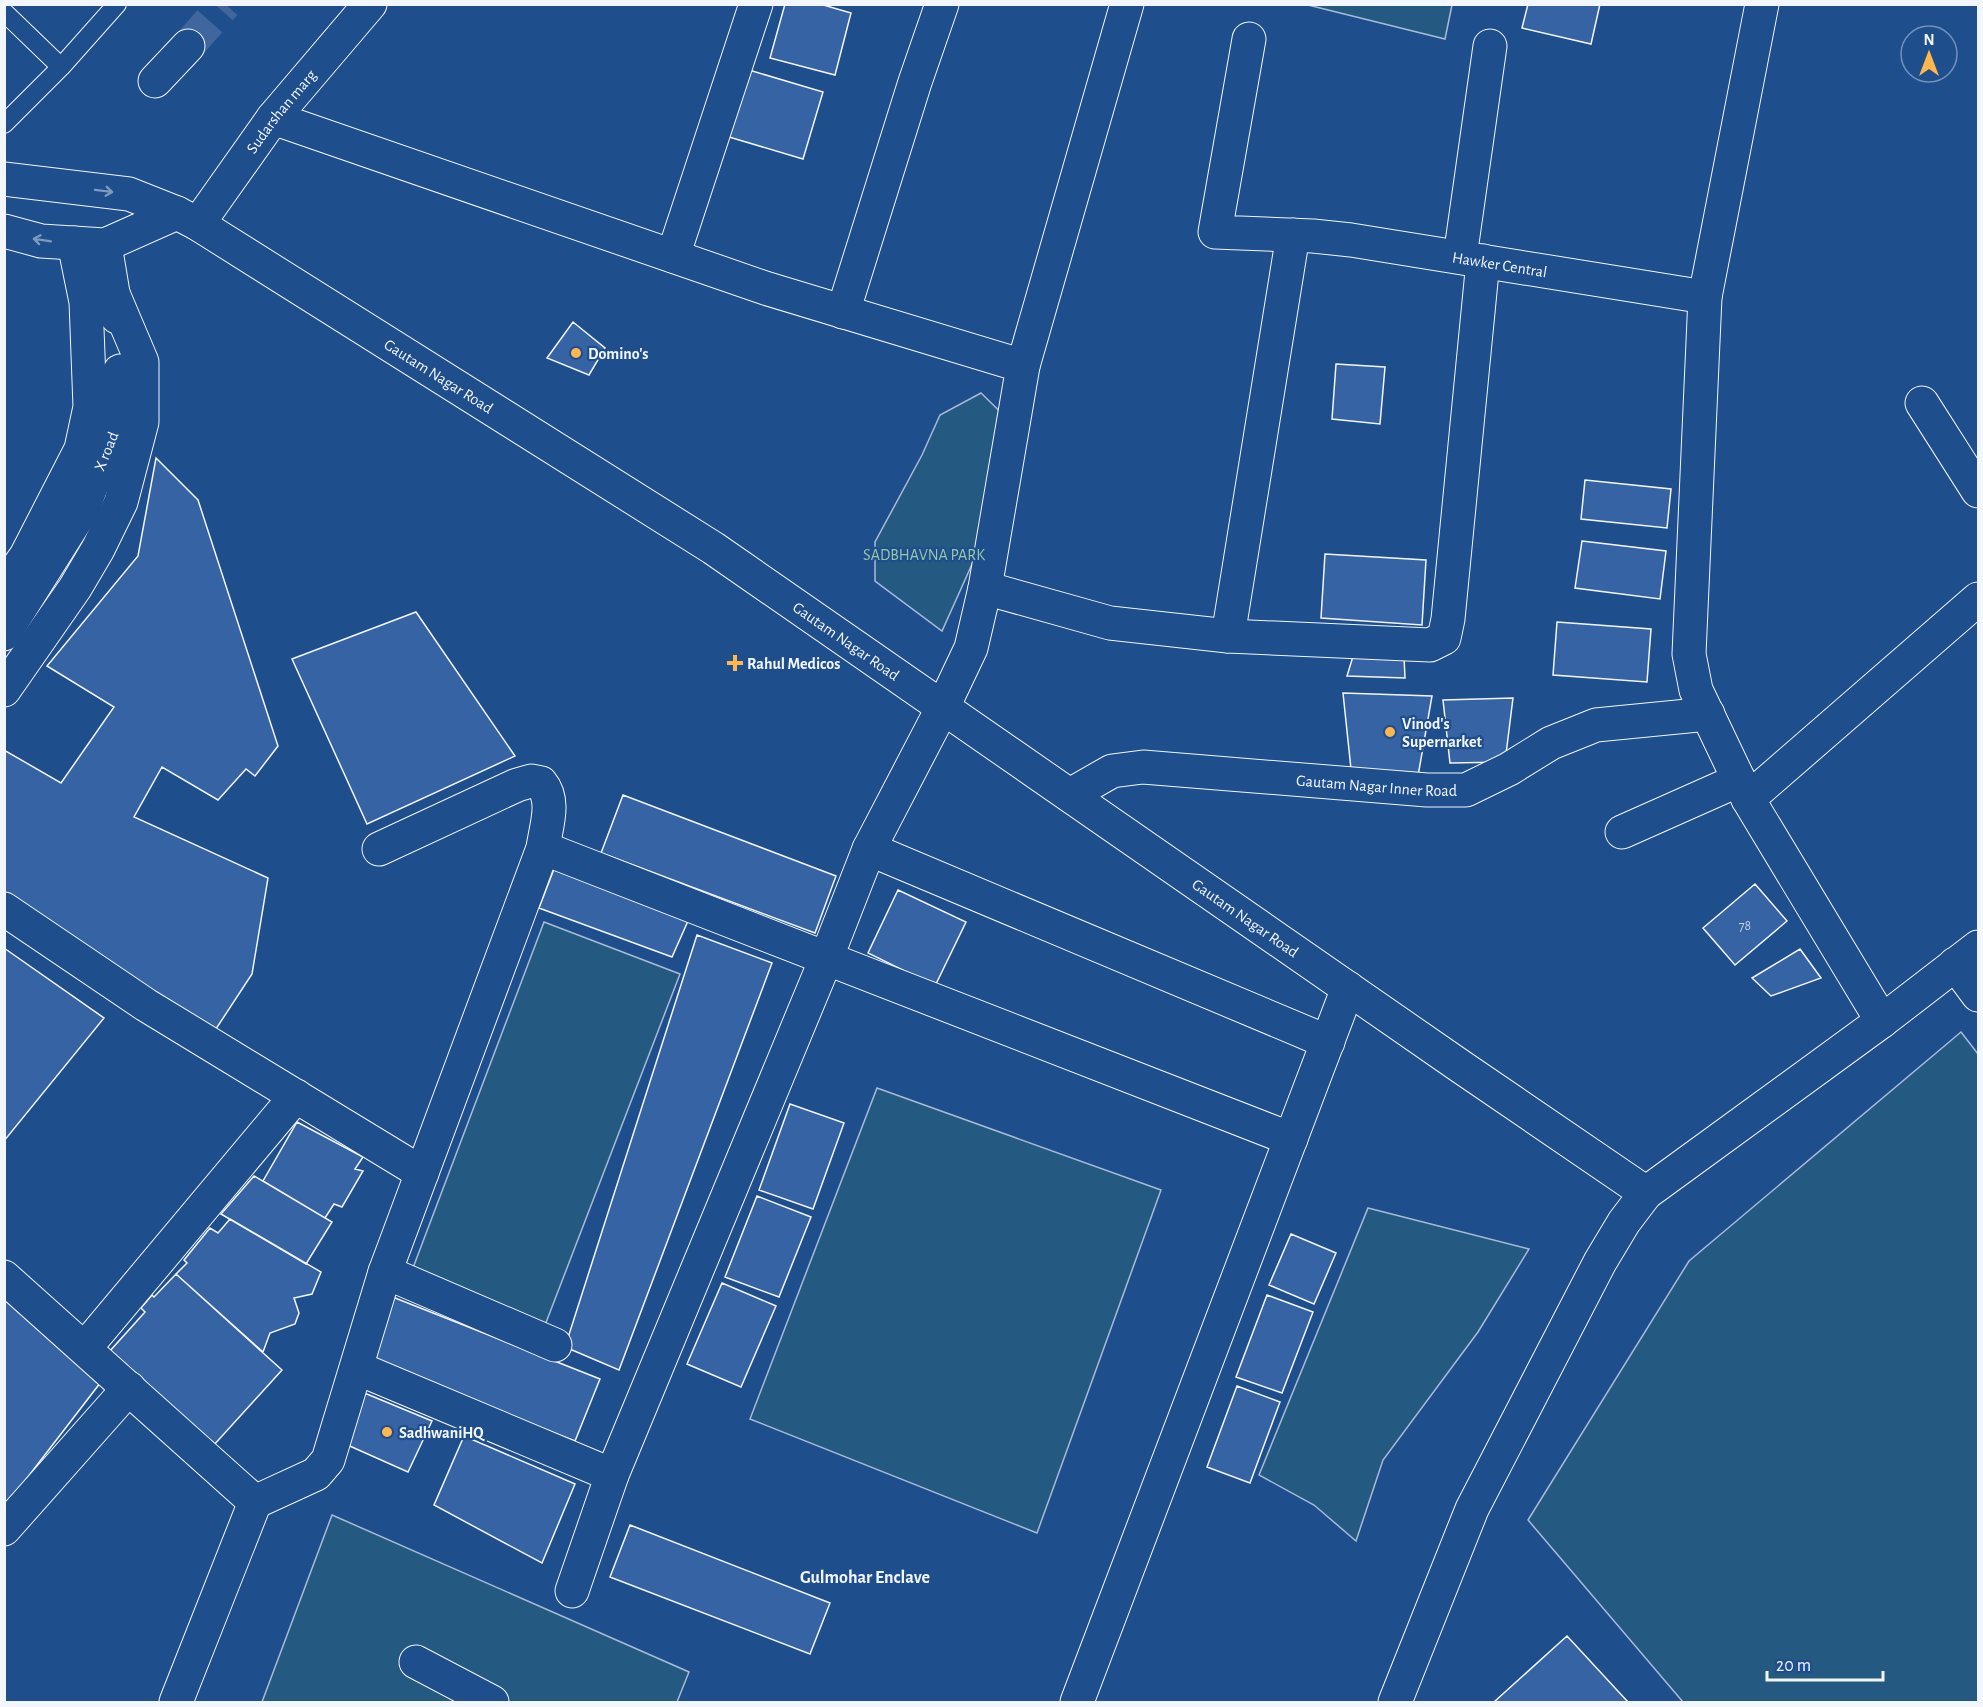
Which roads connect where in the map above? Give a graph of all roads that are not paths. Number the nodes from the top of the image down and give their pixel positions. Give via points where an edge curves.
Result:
1 (117, 4) edge
2 (370, 4) edge
3 (756, 4) edge
4 (942, 4) edge
5 (1127, 4) edge
6 (1762, 4) edge
7 (4, 12) edge
8 (1249, 39) dead end
9 (188, 45) tunnel mouth
10 (1490, 45) dead end
11 (61, 67) junction
12 (155, 81) dead end
13 (273, 118) junction
14 (4, 124) edge
15 (4, 179) edge
16 (188, 218) junction
17 (4, 231) edge
18 (1293, 235) junction
19 (89, 244) junction
20 (673, 256) junction
21 (1471, 259) junction
22 (114, 296) junction
23 (1705, 297) junction
24 (843, 312) junction
25 (1023, 366) junction
26 (1922, 403) dead end
27 (1978, 491) edge
28 (15, 549) edge
29 (4, 587) edge
30 (985, 588) junction
31 (1978, 599) edge
32 (4, 634) edge
33 (1228, 636) junction
34 (4, 690) edge
35 (943, 707) junction
36 (1708, 714) junction
37 (1743, 790) junction
38 (1070, 795) junction
39 (1622, 832) dead end
40 (543, 848) junction
41 (379, 849) dead end
42 (869, 849) junction
43 (4, 909) edge
44 (1967, 956) edge
45 (826, 959) junction
46 (1348, 988) junction
47 (1978, 995) edge
48 (1882, 1021) junction
49 (1328, 1042) junction
50 (296, 1096) junction
51 (1291, 1139) junction
52 (422, 1173) junction
53 (1646, 1193) junction
54 (385, 1272) junction
55 (4, 1277) edge
56 (555, 1345) dead end
57 (85, 1348) junction
58 (357, 1368) junction
59 (129, 1388) junction
60 (612, 1475) junction
61 (255, 1502) junction
62 (4, 1529) edge
63 (572, 1591) dead end
64 (416, 1662) dead end
65 (176, 1702) edge
66 (492, 1702) edge
67 (1077, 1702) edge
68 (1395, 1702) edge

1 - 11 lane
2 - 13 street, Sudarshan marg
3 - 20 street
4 - 24 street
5 - 25 street
6 - 23 street
7 - 11 lane
8 - 18 street, Hawker Central via 1215,232
9 - 12 street
10 - 21 street
11 - 14 lane
13 - 16 street, Sudarshan marg
13 - 20 street
15 -> 16 street, Gautam Nagar Road via 129,194
16 - 19 street
16 - 35 street, Gautam Nagar Road via 712,548
19 -> 17 street via 41,241
18 - 21 street, Hawker Central
18 - 33 street
19 - 22 street, X road
19 - 28 street via 86,302 90,407 81,448
20 - 24 street
21 - 23 street, Hawker Central
21 - 33 street via 1444,638 1430,645
22 - 32 street, X road via 121,350 119,418 81,512
22 - 34 street via 142,362 142,422 121,502 75,588
23 - 36 street via 1689,654 1696,690
24 - 25 street
25 - 30 street
26 - 27 street
28 - 29 street
30 - 33 street via 1110,623
30 - 35 street via 971,648
31 - 37 street
35 - 38 street, Gautam Nagar Road
35 - 42 street
36 - 37 street
36 - 38 street, Gautam Nagar Inner Road via 1596,725 1551,743 1466,790 1143,767 1112,771
37 - 39 street
37 - 48 street
38 - 46 street, Gautam Nagar Road
40 - 41 street via 550,802 541,783 531,781
40 - 45 street
40 - 52 street
42 - 45 street
42 - 49 street
43 - 50 street via 146,1005
44 - 47 street
44 - 48 street
45 - 51 street
45 - 60 street
46 - 49 street
46 - 53 street, Gautam Nagar Road
48 - 53 street
49 - 51 street
50 - 52 street
50 - 57 street
51 - 67 street
52 - 54 street
53 - 68 street via 1600,1262 1472,1509
54 - 56 street
54 - 58 street
55 - 57 street
57 - 59 street
58 - 60 street
58 - 61 street via 328,1460 315,1474
59 - 61 street
59 - 62 street
60 - 63 street
61 - 65 street
64 - 66 street

